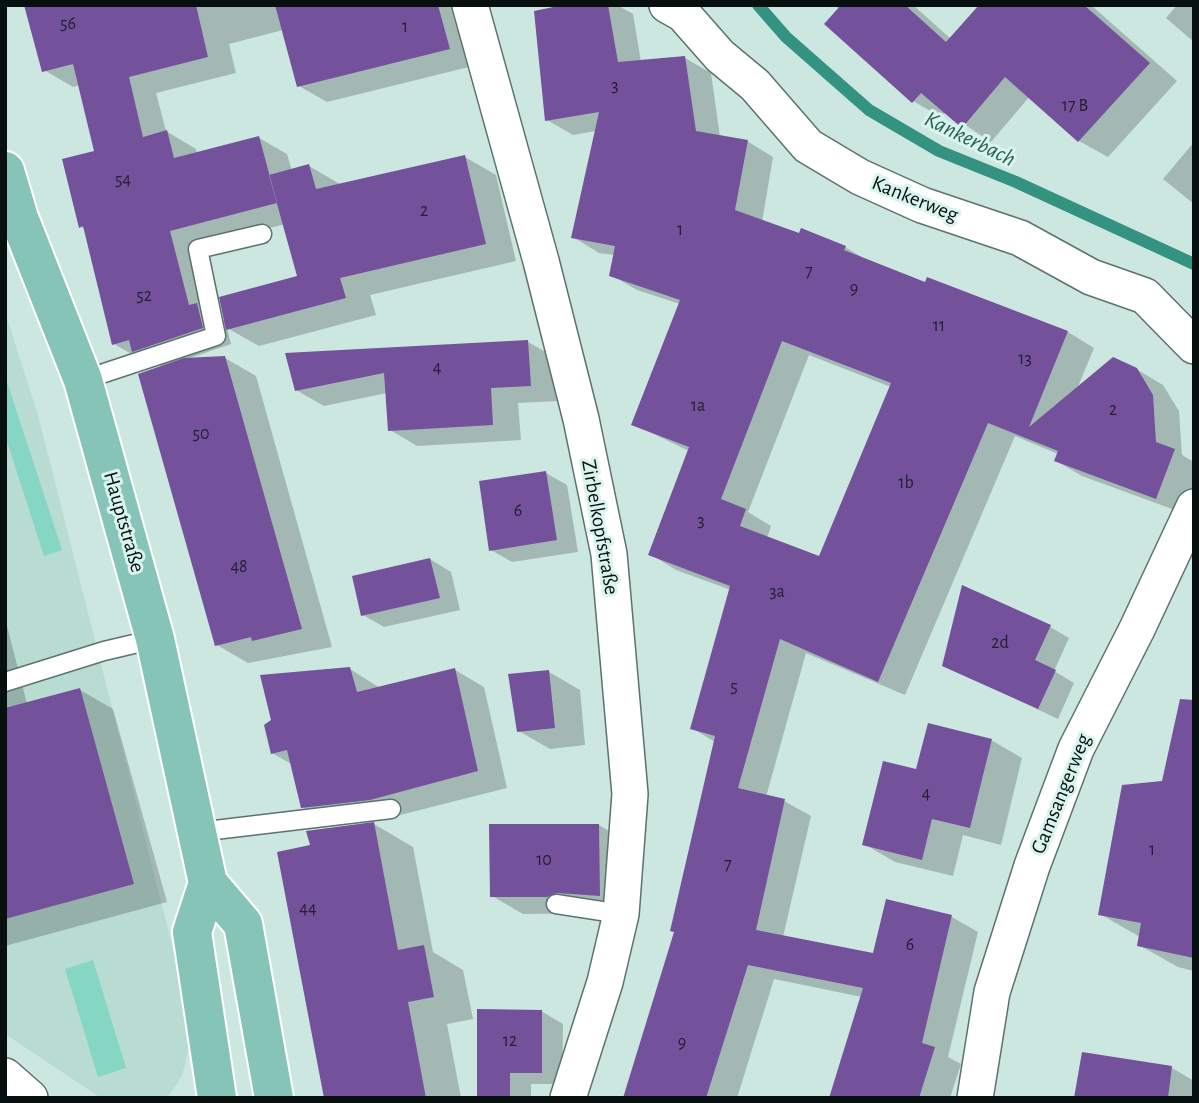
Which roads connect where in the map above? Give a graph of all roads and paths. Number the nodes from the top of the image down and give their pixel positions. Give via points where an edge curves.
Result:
1 (470, 5) edge
2 (667, 5) edge
3 (5, 171) edge
4 (262, 234) dead end
5 (1194, 346) edge
6 (83, 380) junction
7 (1194, 507) edge
8 (155, 639) junction
9 (5, 682) edge
10 (391, 809) dead end
11 (198, 832) junction
12 (208, 883) junction
13 (556, 904) dead end
14 (621, 914) junction
15 (5, 1076) edge
16 (30, 1098) edge
17 (217, 1098) edge
18 (274, 1098) edge
19 (568, 1098) edge
20 (975, 1098) edge

1 - 14 street, Zirbelkopfstraße via 541,261 609,554 630,794
2 - 5 street, Kankerweg via 755,85 808,146 860,177 922,205 1020,238 1091,276 1145,296
3 - 6 main road, Hauptstraße
4 - 6 lane via 198,249 216,336
6 - 8 main road, Hauptstraße
7 - 20 street, Gamsangerweg via 1076,749 1032,866 992,992
8 - 9 lane
8 - 11 main road, Hauptstraße
10 - 11 lane
11 - 12 main road, Hauptstraße
12 - 17 main road, Hauptstraße via 192,932
12 - 18 main road, Hauptstraße via 243,924
13 - 14 lane
14 - 19 street, Zirbelkopfstraße
15 - 16 street

